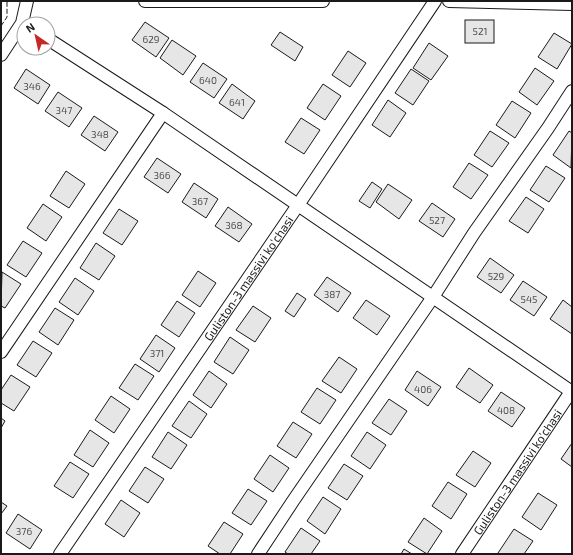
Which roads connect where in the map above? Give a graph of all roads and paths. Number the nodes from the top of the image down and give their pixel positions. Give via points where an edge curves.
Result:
1 (27, 1) edge
2 (145, 1) edge
3 (323, 1) edge
4 (435, 1) edge
5 (449, 1) edge
6 (572, 4) edge
7 (24, 16) edge
8 (16, 33) edge
9 (56, 44) edge
10 (1, 55) edge
11 (572, 91) edge
12 (163, 113) junction
13 (298, 205) junction
14 (434, 297) junction
15 (1, 352) edge
16 (572, 391) edge
17 (60, 554) edge
18 (258, 554) edge
19 (462, 554) edge

1 - 7 street
2 - 3 street
4 - 13 street, Guliston-3 massivi ko'chasi
5 - 6 street
8 - 10 street
9 - 12 street
11 - 14 street via 474,233
12 - 13 street
12 - 15 street
13 - 14 street
13 - 17 street, Guliston-3 massivi ko'chasi
14 - 16 street
14 - 18 street
16 - 19 street, Guliston-3 massivi ko'chasi

